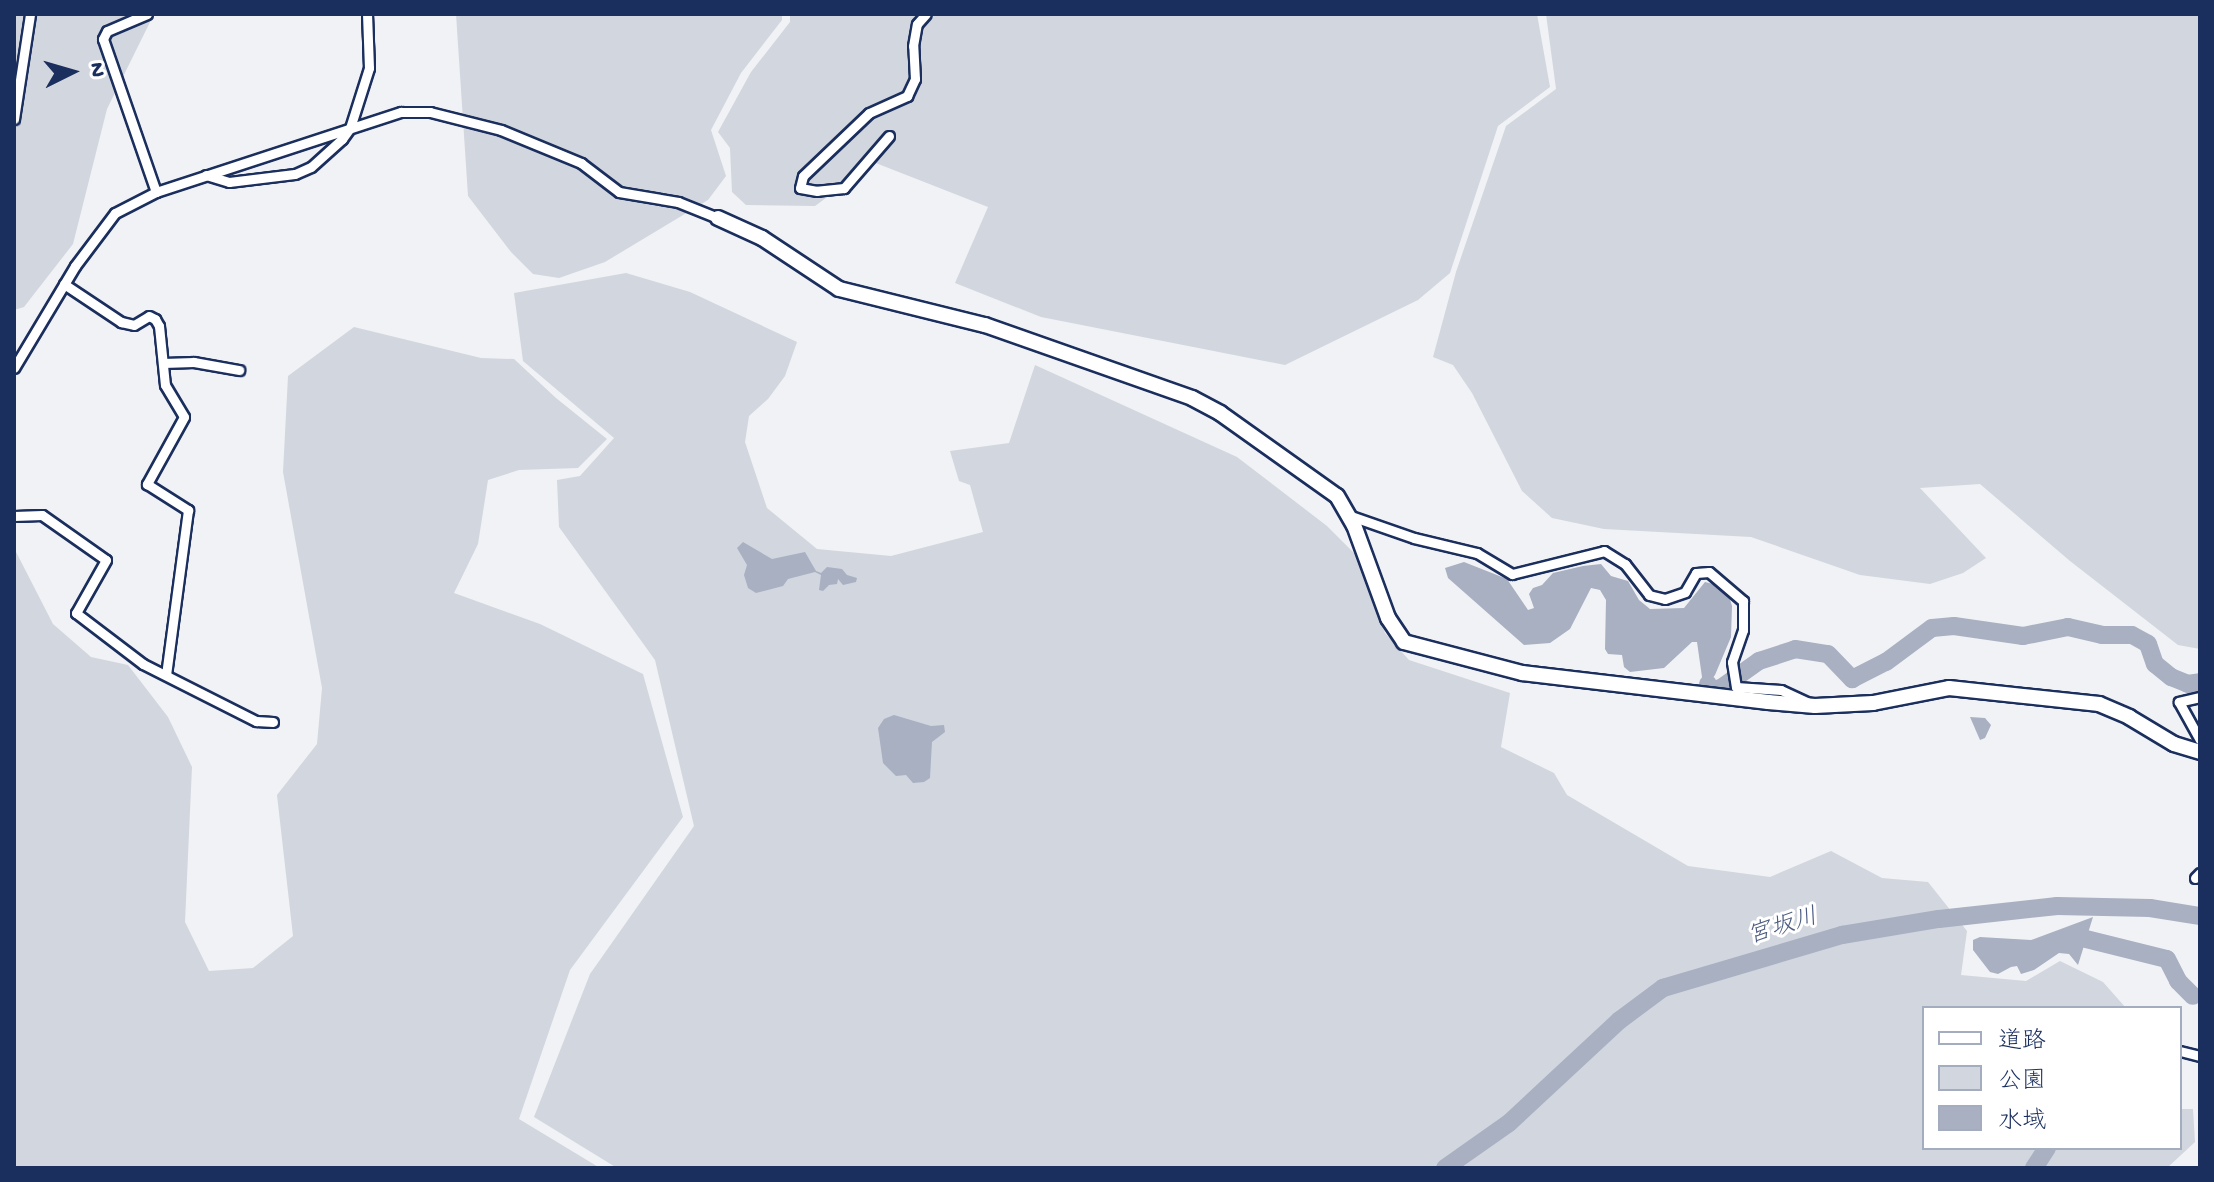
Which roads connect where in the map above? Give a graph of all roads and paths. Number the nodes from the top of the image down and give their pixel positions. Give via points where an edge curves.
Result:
1 (30, 14) edge
2 (147, 14) edge
3 (367, 14) edge
4 (926, 14) edge
5 (14, 119) edge
6 (350, 128) junction
7 (889, 136) dead end
8 (205, 175) junction
9 (156, 192) junction
10 (718, 218) joint
11 (64, 284) junction
12 (163, 363) junction
13 (14, 368) edge
14 (239, 370) dead end
15 (1348, 515) junction
16 (14, 516) edge
17 (166, 675) junction
18 (2200, 697) edge
19 (1815, 706) junction
20 (273, 722) dead end
21 (2200, 740) edge
22 (2200, 752) edge

1 - 5 street
2 - 9 street via 107,31 103,39
3 - 6 street via 369,68
4 - 7 street via 917,24 915,79 907,96 869,113 803,176 800,188 844,188
6 - 8 street
6 - 8 street via 311,167 295,174 229,182
6 - 10 street via 401,112 430,112 501,130 581,163 619,192 678,202
8 - 9 street
9 - 11 street via 115,213
10 - 15 street via 762,238 839,289 985,325 1192,398 1337,496
11 - 12 street via 121,322 134,325 149,316 155,319
11 - 13 street
12 - 14 street
12 - 17 street via 165,385 184,417 147,484 188,510
15 - 19 street via 1388,618 1404,642 1522,673
15 - 19 street via 1477,553 1512,574 1604,551 1625,564 1649,595 1665,599 1685,592 1696,573 1709,572 1743,601 1743,630 1732,662 1736,687 1781,690
16 - 17 street via 42,515 106,560 76,613
17 - 20 street via 256,721
18 - 21 street via 2179,702
19 - 22 street via 1873,703 1949,688 1979,689 2108,707 2174,744

